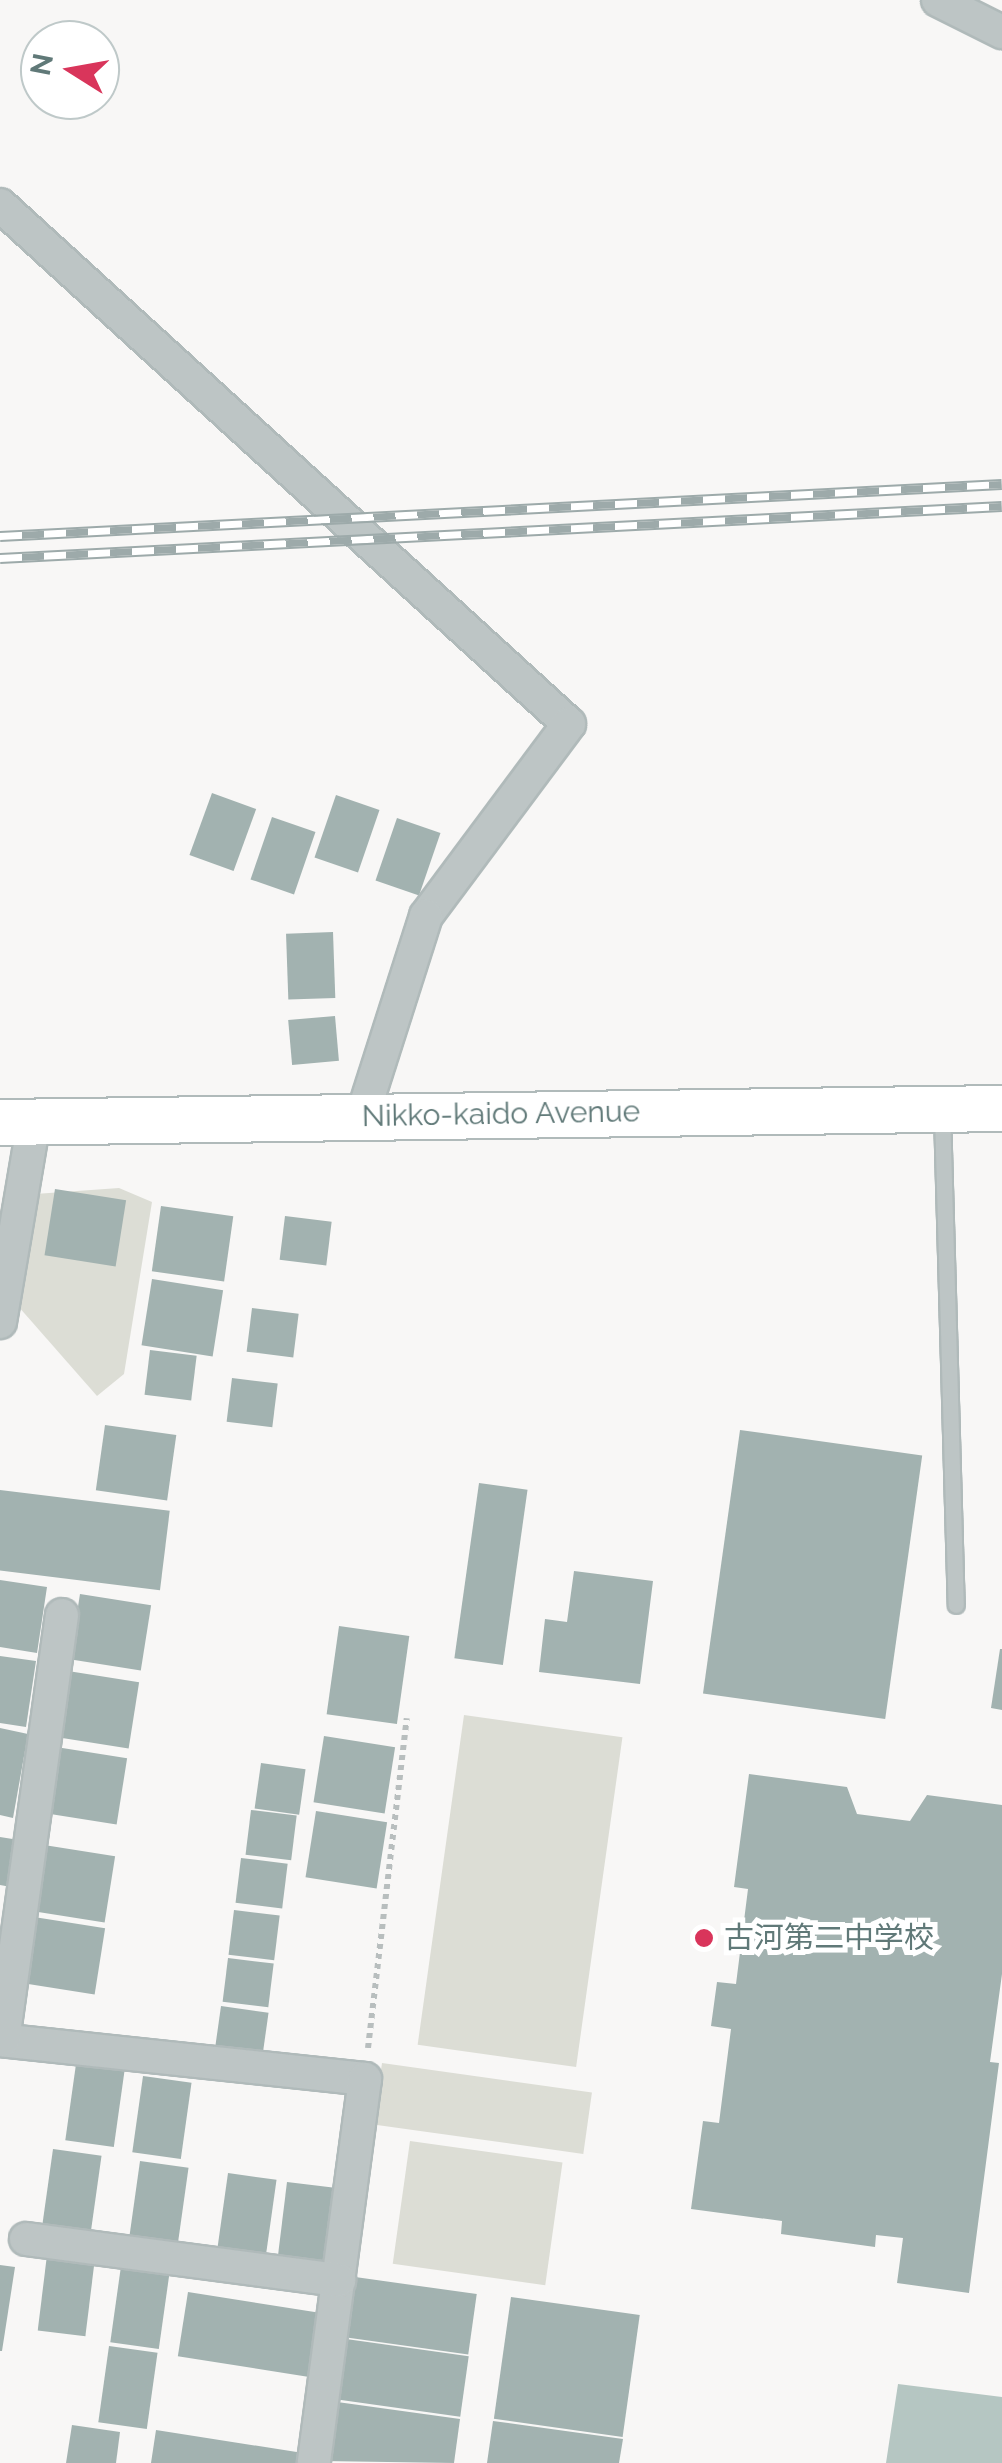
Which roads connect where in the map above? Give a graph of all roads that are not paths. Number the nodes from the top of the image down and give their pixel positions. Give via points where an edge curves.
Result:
1 (938, 0) edge
2 (1002, 32) edge
3 (0, 205) edge
4 (942, 1108) junction
5 (1002, 1108) edge
6 (362, 1116) junction
7 (17, 1122) edge
8 (0, 1322) edge
9 (956, 1605) dead end
10 (62, 1615) dead end
11 (1, 2040) edge
12 (26, 2239) dead end
13 (339, 2280) junction
14 (314, 2463) edge

1 - 2 street
3 - 6 street via 569,724 426,916
4 - 5 main road, Nikko-kaido Avenue
4 - 6 main road, Nikko-kaido Avenue
4 - 9 lane
6 - 7 main road, Nikko-kaido Avenue
7 - 8 street
10 - 11 street
11 - 13 street via 365,2079
12 - 13 street
13 - 14 street

